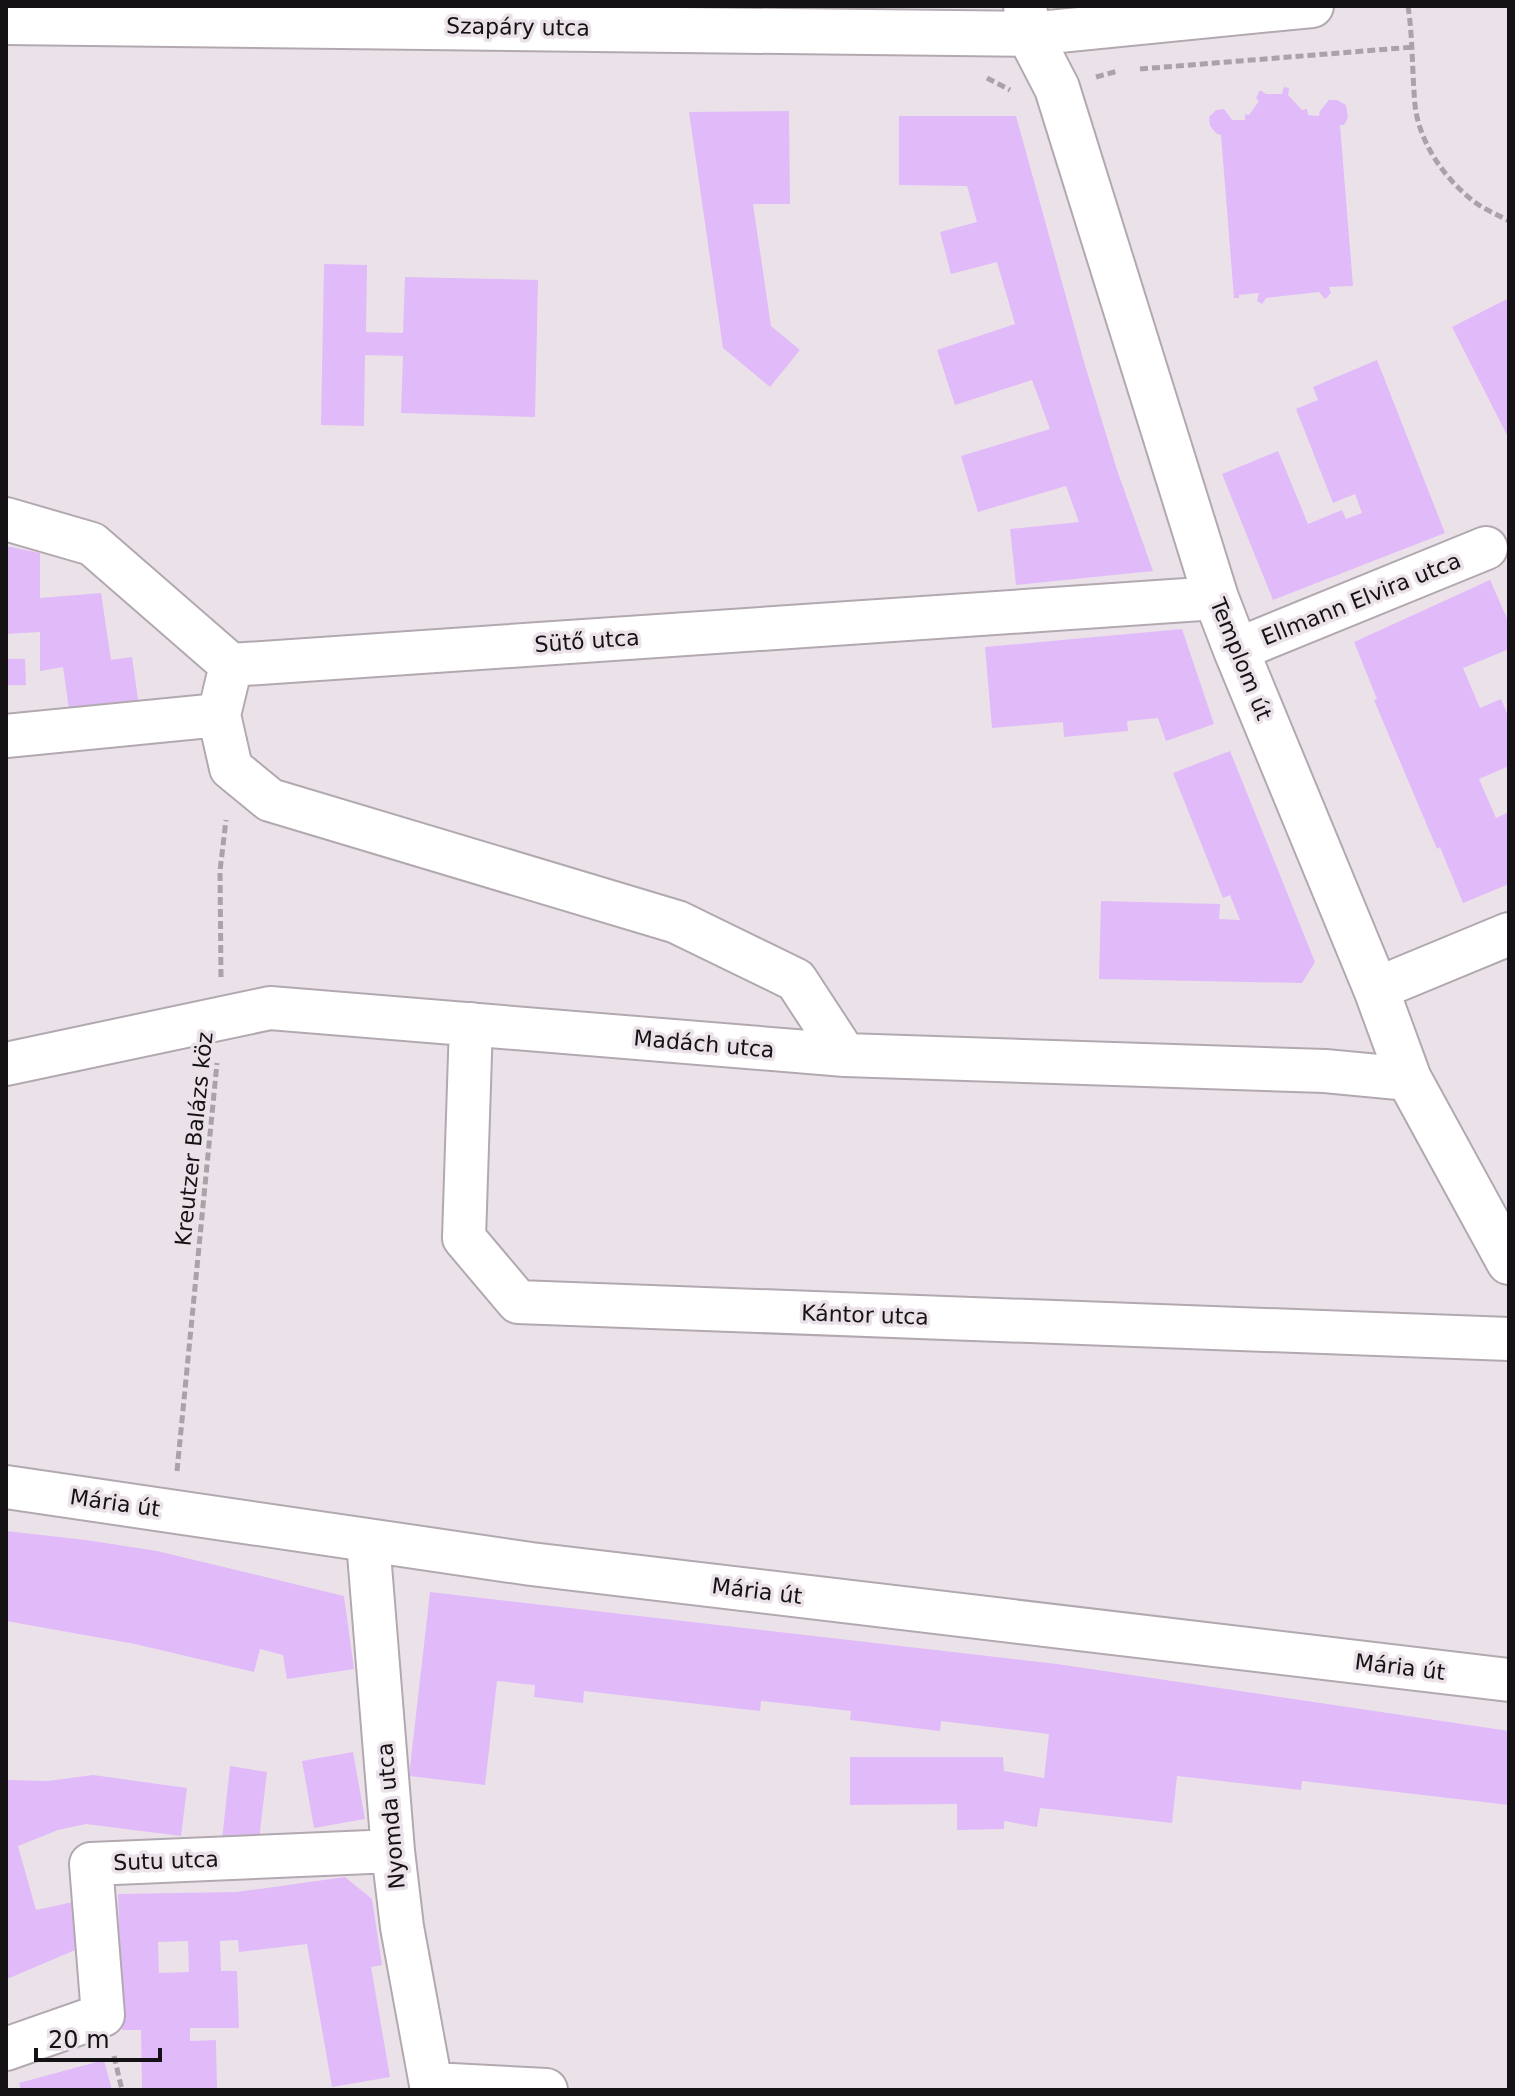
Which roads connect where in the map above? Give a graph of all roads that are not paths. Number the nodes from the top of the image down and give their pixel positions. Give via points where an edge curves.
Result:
1 (1312, 6) edge
2 (518, 16) edge
3 (1027, 20) edge
4 (6, 22) edge
5 (6, 519) edge
6 (1486, 548) dead end
7 (1216, 598) junction
8 (1236, 650) junction
9 (231, 665) junction
10 (219, 715) junction
11 (6, 736) edge
12 (1509, 934) edge
13 (1376, 989) junction
14 (471, 1024) junction
15 (845, 1055) junction
16 (6, 1064) edge
17 (1409, 1079) junction
18 (1509, 1262) edge
19 (1509, 1339) edge
20 (6, 1487) edge
21 (368, 1541) junction
22 (1509, 1680) edge
23 (393, 1851) junction
24 (6, 2049) edge
25 (432, 2087) edge
26 (546, 2090) edge

1 - 3 street
2 - 3 street, Szapáry utca
2 - 4 street, Szapáry utca
3 - 7 street, Templom út via 1057,88
5 - 9 street via 92,544
6 - 8 street, Ellmann Elvira utca
7 - 8 street, Templom út
7 - 9 street, Sütő utca
8 - 13 street, Templom út
9 - 10 street
10 - 11 street
10 - 15 street via 231,768 270,800 677,922 796,980
12 - 13 street
13 - 17 street, Templom út
14 - 15 street, Madách utca
14 - 16 street, Madách utca via 270,1008
14 - 19 street, Kántor utca via 464,1238 518,1302
15 - 17 street, Madách utca via 1325,1071
17 - 18 street, Templom út
20 - 21 street, Mária út
21 - 22 street, Mária út
21 - 23 street, Nyomda utca
23 - 24 street, Sutu utca via 91,1864 103,2015
23 - 25 street, Nyomda utca
25 - 26 street

